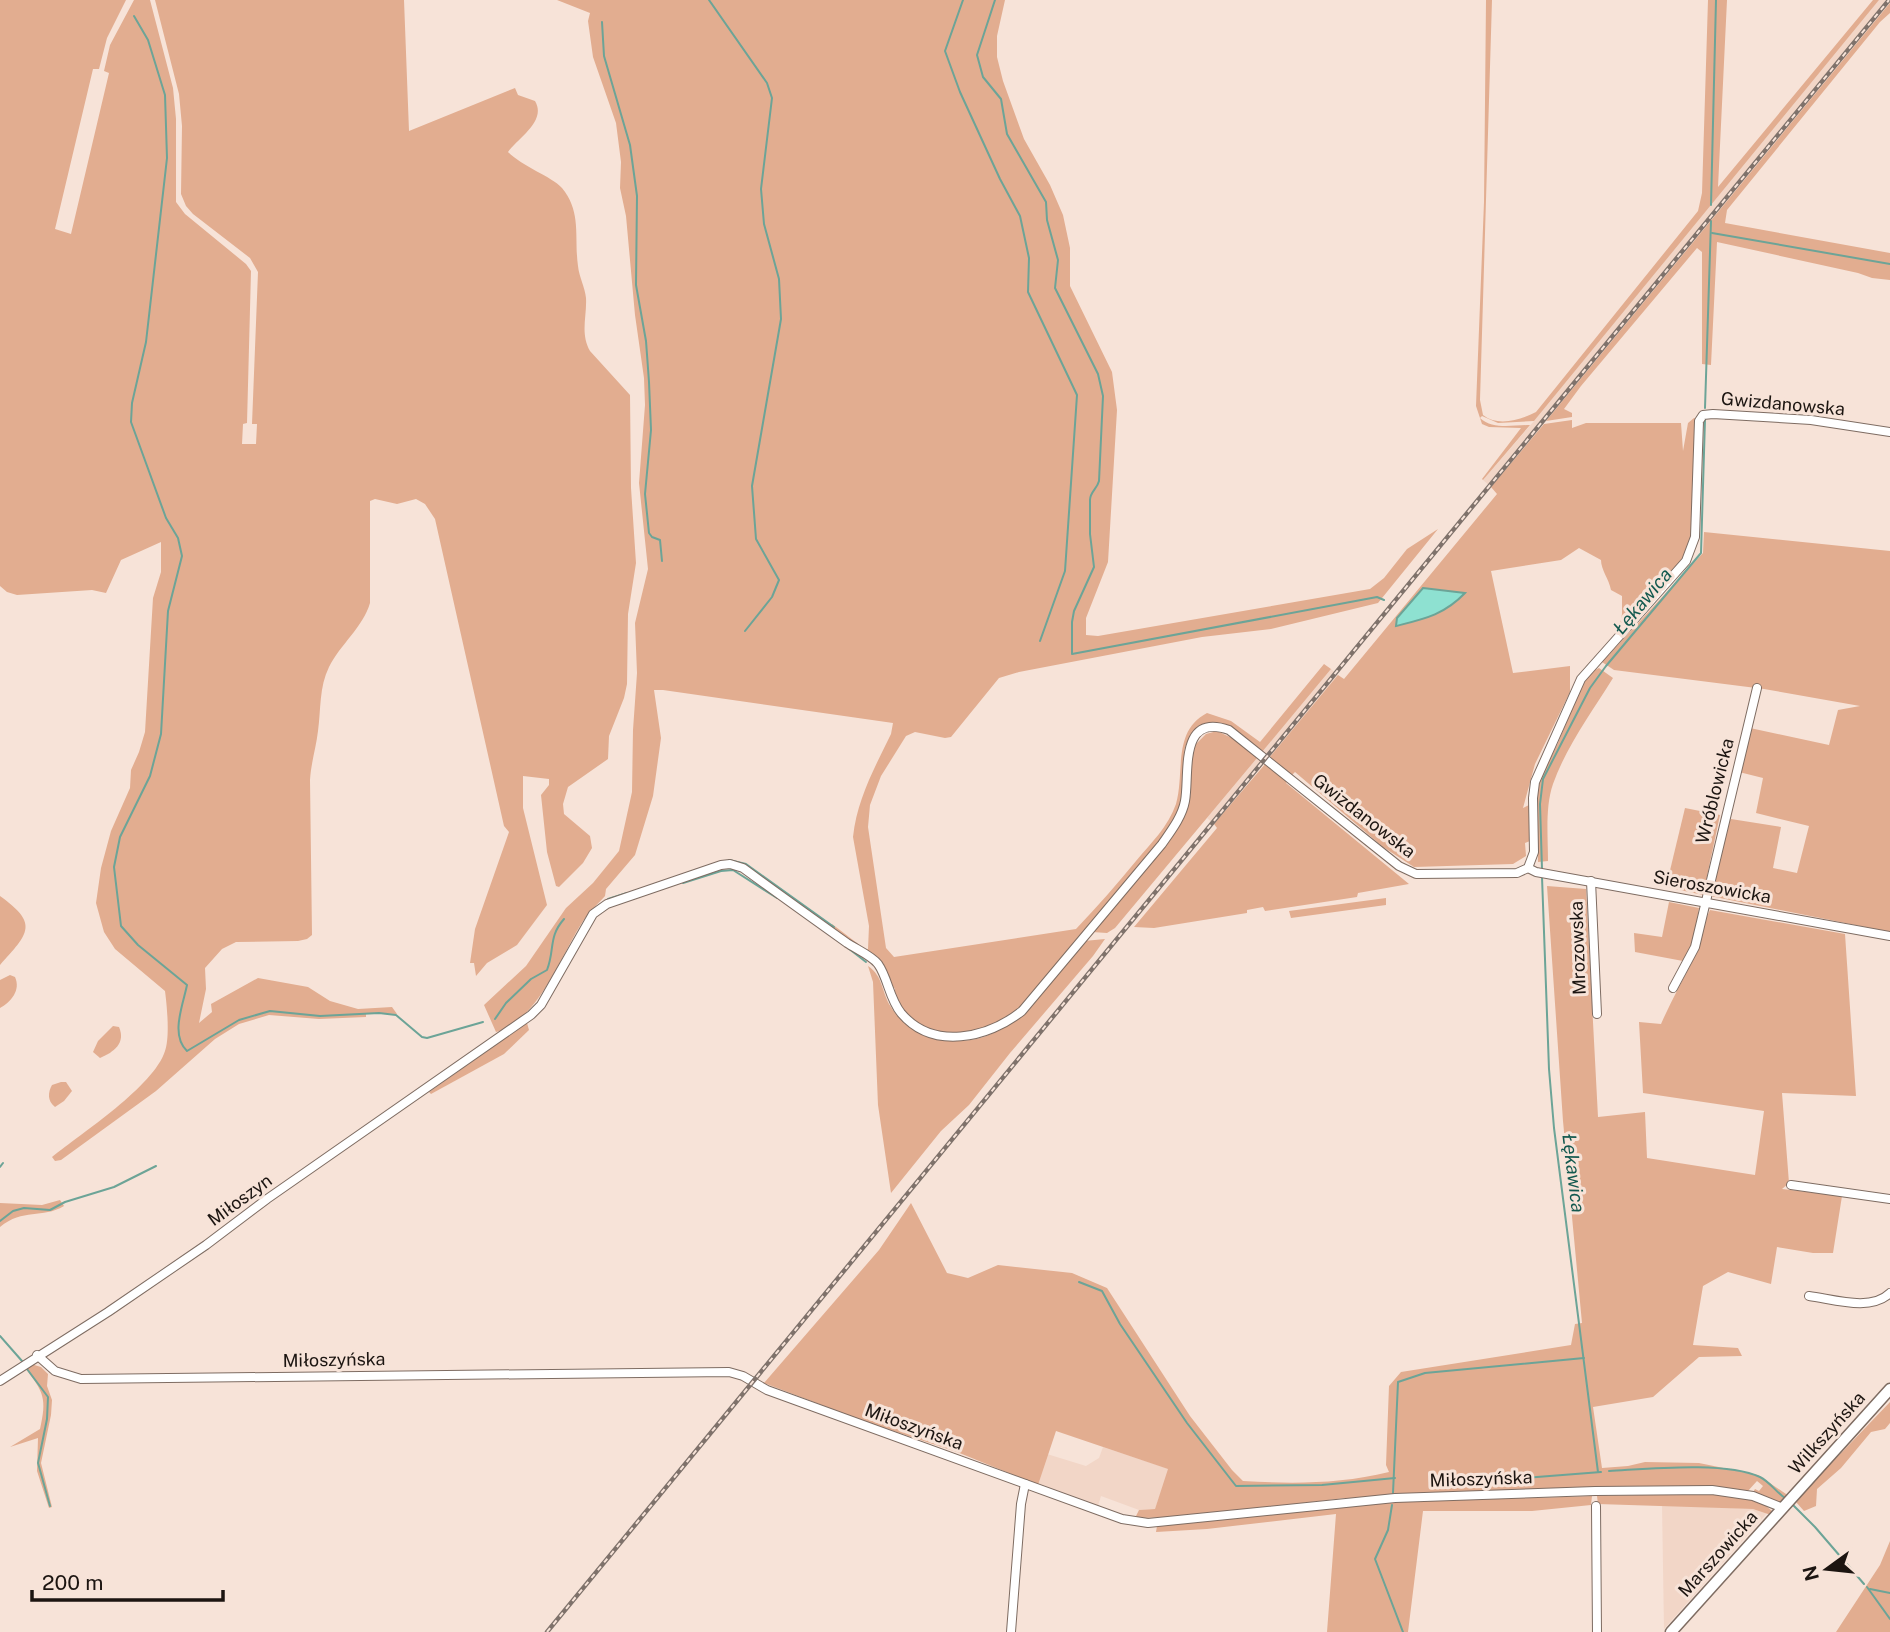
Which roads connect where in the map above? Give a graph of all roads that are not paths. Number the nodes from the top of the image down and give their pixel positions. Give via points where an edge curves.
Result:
1 (1890, 432) edge
2 (1757, 688) dead end
3 (1528, 868) junction
4 (1591, 881) junction
5 (1705, 901) junction
6 (1890, 936) edge
7 (878, 964) joint
8 (1673, 988) dead end
9 (1597, 1014) dead end
10 (1791, 1185) dead end
11 (1890, 1199) edge
12 (1890, 1293) edge
13 (1809, 1296) dead end
14 (37, 1355) junction
15 (0, 1381) edge
16 (1890, 1390) edge
17 (1025, 1484) junction
18 (1786, 1504) junction
19 (1596, 1506) dead end
20 (1011, 1632) edge
21 (1597, 1632) edge
22 (1671, 1632) edge

1 - 3 street, Gwizdanowska via 1811,420 1703,415 1691,551 1581,679 1535,782 1534,852
2 - 5 street, Wróblowicka
3 - 4 street, Sieroszowicka
3 - 7 street, Gwizdanowska via 1517,873 1408,872 1229,730 1209,728 1189,747 1185,802 1172,830 1013,1018 978,1035 950,1037 918,1027 902,1014
4 - 5 street, Sieroszowicka
4 - 9 street, Mrozowska
5 - 6 street, Sieroszowicka
5 - 8 street, Wróblowicka via 1695,947
7 - 14 street, Miłoszyn via 743,867 726,864 607,904 589,921 531,1015 153,1281
10 - 11 street
12 - 13 street via 1864,1303
14 - 15 street, Miłoszyn
14 - 17 street, Miłoszyńska via 55,1371 81,1380 729,1372
16 - 18 street, Wilkszyńska
17 - 18 street, Miłoszyńska via 1147,1523 1395,1498 1595,1492 1712,1490
17 - 20 street
18 - 22 street, Marszowicka
19 - 21 street

